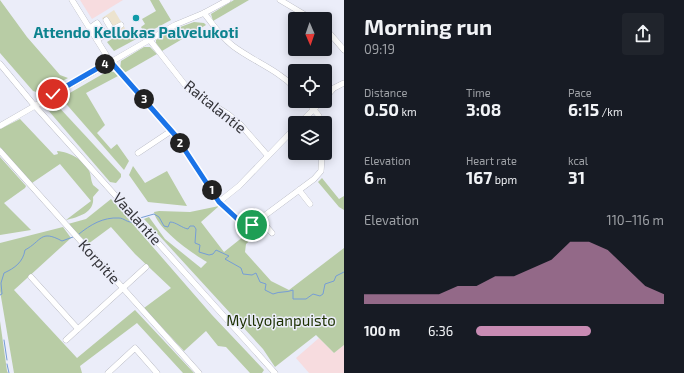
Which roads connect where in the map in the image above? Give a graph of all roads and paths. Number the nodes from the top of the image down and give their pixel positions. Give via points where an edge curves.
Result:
1 (72, 0) edge
2 (228, 0) edge
3 (280, 0) edge
4 (300, 12) edge
5 (204, 13) junction
6 (106, 20) dead end
7 (121, 25) dead end
8 (90, 28) junction
9 (112, 30) junction
10 (104, 35) junction
11 (332, 36) edge
12 (149, 39) junction
13 (97, 40) junction
14 (344, 50) edge
15 (110, 61) junction
16 (0, 64) edge
17 (288, 81) edge
18 (344, 83) edge
19 (332, 90) edge
20 (34, 105) junction
21 (314, 109) joint
22 (307, 116) edge
23 (319, 116) edge
24 (0, 126) edge
25 (172, 131) junction
26 (288, 135) edge
27 (0, 151) edge
28 (138, 153) dead end
29 (268, 156) junction
30 (322, 160) edge
31 (299, 190) junction
32 (219, 202) junction
33 (310, 204) dead end
34 (260, 220) junction
35 (272, 233) dead end
36 (146, 267) dead end
37 (31, 277) dead end
38 (123, 288) junction
39 (78, 329) junction
40 (66, 340) dead end
41 (108, 373) edge
42 (157, 373) edge
43 (199, 373) edge
44 (275, 373) edge

1 - 8 street
2 - 5 street
3 - 4 street
5 - 12 street
5 - 17 street via 223,38
6 - 9 street
7 - 9 street
8 - 10 street via 97,23
8 - 13 street
9 - 10 street
10 - 13 street
11 - 14 street
12 - 15 street
12 - 29 street, Raitalantie via 189,90 240,124
13 - 15 street
15 - 20 street
15 - 25 street
16 - 20 street, Vaalantie
18 - 19 street
20 - 24 street
20 - 44 street, Vaalantie
21 - 22 street
21 - 23 street
25 - 28 street
25 - 32 street
26 - 29 street
27 - 38 street, Korpitie
29 - 32 street via 239,186
30 - 31 street via 321,171
31 - 33 street
31 - 34 street
32 - 34 street via 244,225 252,225
34 - 35 street
36 - 38 street
37 - 39 street
38 - 39 street
38 - 43 street, Korpitie
39 - 40 street
41 - 42 street via 135,348

